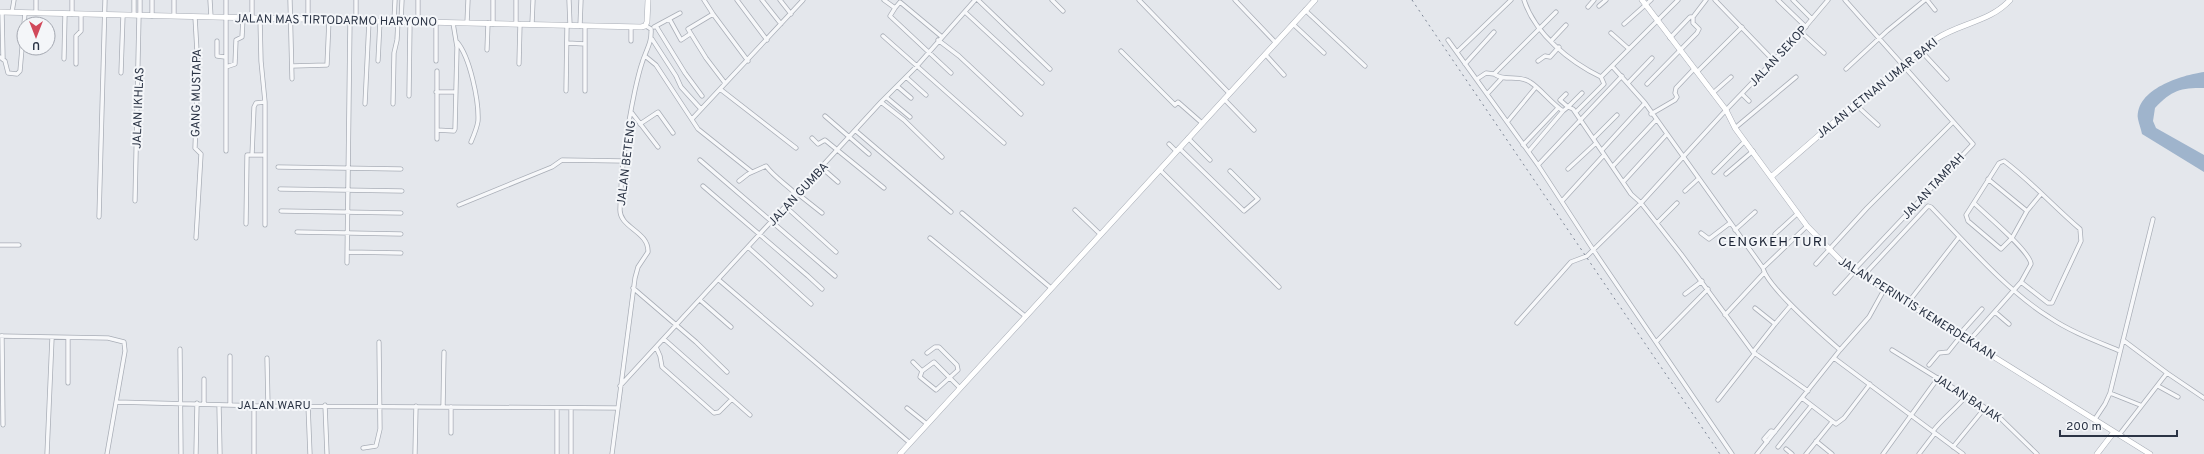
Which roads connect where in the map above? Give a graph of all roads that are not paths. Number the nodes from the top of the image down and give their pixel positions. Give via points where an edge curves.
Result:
1 (14, 0) edge
2 (36, 0) edge
3 (72, 0) edge
4 (105, 0) edge
5 (134, 0) edge
6 (140, 0) edge
7 (152, 0) edge
8 (174, 0) edge
9 (210, 0) edge
10 (226, 0) edge
11 (252, 0) edge
12 (290, 0) edge
13 (308, 0) edge
14 (356, 0) edge
15 (395, 0) edge
16 (402, 0) edge
17 (418, 0) edge
18 (468, 0) edge
19 (493, 0) edge
20 (516, 0) edge
21 (533, 0) edge
22 (569, 0) edge
23 (580, 0) edge
24 (648, 0) edge
25 (704, 0) edge
26 (737, 0) edge
27 (762, 0) edge
28 (780, 0) edge
29 (803, 0) edge
30 (884, 0) edge
31 (977, 0) edge
32 (1052, 0) edge
33 (1138, 0) edge
34 (1235, 0) edge
35 (1315, 0) edge
36 (1511, 0) edge
37 (1524, 0) edge
38 (1594, 0) edge
39 (1606, 0) edge
40 (1651, 0) edge
41 (1678, 0) edge
42 (1706, 0) edge
43 (1715, 0) edge
44 (1778, 0) edge
45 (1793, 0) edge
46 (1828, 0) edge
47 (1845, 0) edge
48 (1926, 0) edge
49 (2010, 0) edge
50 (1643, 2) edge
51 (1599, 6) dead end
52 (1588, 7) dead end
53 (894, 8) junction
54 (1305, 10) junction
55 (1935, 10) dead end
56 (1063, 11) dead end
57 (1, 12) edge
58 (12, 12) junction
59 (965, 12) junction
60 (1556, 12) dead end
61 (25, 13) junction
62 (36, 13) junction
63 (680, 13) dead end
64 (65, 14) junction
65 (72, 14) junction
66 (81, 14) junction
67 (105, 14) junction
68 (714, 14) junction
69 (791, 14) junction
70 (123, 15) junction
71 (138, 15) junction
72 (25, 16) edge
73 (152, 16) junction
74 (174, 16) junction
75 (1694, 16) junction
76 (195, 17) junction
77 (211, 17) junction
78 (226, 17) junction
79 (243, 18) junction
80 (252, 18) junction
81 (260, 18) junction
82 (290, 19) junction
83 (308, 19) junction
84 (1812, 19) junction
85 (329, 20) junction
86 (353, 20) junction
87 (670, 20) junction
88 (1657, 20) junction
89 (369, 21) junction
90 (380, 21) junction
91 (398, 21) junction
92 (410, 22) junction
93 (418, 22) junction
94 (436, 22) junction
95 (453, 23) junction
96 (467, 23) junction
97 (490, 23) junction
98 (518, 24) junction
99 (532, 24) junction
100 (781, 24) junction
101 (1293, 24) junction
102 (1624, 24) dead end
103 (568, 25) junction
104 (583, 26) junction
105 (656, 26) junction
106 (1566, 26) dead end
107 (631, 27) junction
108 (648, 27) junction
109 (1806, 27) junction
110 (1541, 28) junction
111 (1742, 28) junction
112 (1494, 32) dead end
113 (1801, 32) junction
114 (1611, 33) dead end
115 (690, 34) junction
116 (883, 36) dead end
117 (942, 37) junction
118 (1670, 38) junction
119 (652, 39) junction
120 (1878, 39) junction
121 (767, 40) junction
122 (938, 40) junction
123 (1448, 40) dead end
124 (217, 41) dead end
125 (631, 41) dead end
126 (1551, 41) junction
127 (456, 42) junction
128 (1276, 42) junction
129 (568, 43) junction
130 (584, 44) junction
131 (1559, 47) junction
132 (1629, 49) junction
133 (487, 50) dead end
134 (1921, 50) junction
135 (1121, 51) dead end
136 (1680, 51) junction
137 (1457, 52) junction
138 (928, 53) junction
139 (1324, 53) dead end
140 (1824, 53) dead end
141 (1265, 54) junction
142 (21, 56) edge
143 (645, 56) junction
144 (225, 57) junction
145 (1, 58) edge
146 (1652, 58) dead end
147 (64, 59) dead end
148 (1773, 60) junction
149 (378, 61) dead end
150 (436, 61) dead end
151 (748, 61) junction
152 (1538, 61) dead end
153 (76, 64) dead end
154 (519, 64) dead end
155 (1465, 64) junction
156 (1902, 65) junction
157 (292, 66) junction
158 (1365, 66) dead end
159 (1612, 66) junction
160 (226, 67) junction
161 (916, 67) junction
162 (1050, 69) dead end
163 (1846, 69) dead end
164 (1696, 70) junction
165 (436, 71) dead end
166 (121, 73) dead end
167 (951, 73) dead end
168 (1494, 74) junction
169 (1284, 75) dead end
170 (1622, 76) junction
171 (1796, 76) dead end
172 (906, 77) junction
173 (1601, 77) junction
174 (1731, 77) dead end
175 (292, 79) dead end
176 (1476, 79) junction
177 (1501, 79) junction
178 (1947, 79) dead end
179 (726, 83) junction
180 (1042, 83) dead end
181 (1628, 84) junction
182 (1647, 84) dead end
183 (897, 86) junction
184 (1536, 87) junction
185 (720, 89) junction
186 (585, 91) dead end
187 (436, 92) junction
188 (456, 92) junction
189 (566, 92) dead end
190 (1229, 93) junction
191 (1488, 93) junction
192 (1582, 93) dead end
193 (1713, 93) junction
194 (926, 94) dead end
195 (1566, 94) dead end
196 (1742, 94) junction
197 (409, 96) dead end
198 (702, 96) dead end
199 (886, 97) junction
200 (911, 98) dead end
201 (1224, 100) junction
202 (1749, 101) dead end
203 (265, 102) junction
204 (882, 102) junction
205 (1645, 103) junction
206 (365, 104) dead end
207 (393, 104) dead end
208 (1855, 104) junction
209 (1568, 107) junction
210 (1558, 108) junction
211 (701, 109) junction
212 (1726, 110) junction
213 (1563, 111) junction
214 (1576, 112) junction
215 (632, 113) junction
216 (1021, 114) dead end
217 (1617, 114) dead end
218 (1651, 114) junction
219 (825, 116) dead end
220 (910, 117) dead end
221 (692, 119) junction
222 (1581, 120) junction
223 (1656, 120) junction
224 (1508, 121) junction
225 (1953, 122) junction
226 (1202, 123) junction
227 (640, 124) junction
228 (1878, 125) dead end
229 (1735, 128) junction
230 (437, 130) junction
231 (1254, 130) dead end
232 (856, 131) junction
233 (673, 133) dead end
234 (1666, 135) junction
235 (812, 138) dead end
236 (850, 138) junction
237 (1188, 138) junction
238 (1594, 138) junction
239 (437, 139) dead end
240 (1745, 141) junction
241 (471, 142) dead end
242 (1596, 143) junction
243 (1004, 144) dead end
244 (1169, 144) dead end
245 (1523, 145) junction
246 (658, 147) dead end
247 (796, 148) dead end
248 (1178, 150) junction
249 (1602, 150) junction
250 (226, 151) dead end
251 (838, 151) junction
252 (1529, 151) junction
253 (1753, 151) junction
254 (869, 154) dead end
255 (252, 155) junction
256 (265, 155) junction
257 (1604, 156) junction
258 (942, 157) dead end
259 (1682, 157) junction
260 (700, 160) dead end
261 (1210, 160) dead end
262 (624, 162) junction
263 (1538, 165) junction
264 (1613, 166) junction
265 (278, 167) dead end
266 (822, 168) junction
267 (348, 169) junction
268 (401, 169) dead end
269 (1568, 169) dead end
270 (1160, 170) junction
271 (1230, 171) dead end
272 (752, 172) junction
273 (1714, 172) dead end
274 (1726, 174) dead end
275 (1771, 177) junction
276 (1698, 179) junction
277 (1988, 179) junction
278 (739, 181) dead end
279 (1624, 181) junction
280 (838, 182) dead end
281 (703, 186) dead end
282 (884, 188) dead end
283 (280, 189) dead end
284 (348, 190) junction
285 (402, 190) dead end
286 (1685, 191) dead end
287 (2041, 194) junction
288 (797, 195) junction
289 (135, 201) dead end
290 (1562, 201) junction
291 (1641, 203) junction
292 (1677, 203) dead end
293 (1974, 204) junction
294 (459, 205) dead end
295 (786, 207) junction
296 (1074, 210) dead end
297 (282, 211) dead end
298 (2027, 211) junction
299 (348, 212) junction
300 (951, 212) dead end
301 (962, 212) dead end
302 (1755, 212) dead end
303 (401, 213) dead end
304 (822, 213) dead end
305 (1798, 213) junction
306 (99, 217) dead end
307 (2153, 219) dead end
308 (772, 221) junction
309 (1657, 223) junction
310 (1730, 223) junction
311 (246, 224) dead end
312 (265, 225) dead end
313 (1807, 226) junction
314 (1735, 230) junction
315 (297, 232) dead end
316 (348, 233) junction
317 (1702, 233) dead end
318 (401, 234) dead end
319 (760, 234) junction
320 (1100, 234) junction
321 (1775, 234) dead end
322 (1959, 237) junction
323 (196, 238) dead end
324 (930, 238) dead end
325 (2012, 238) junction
326 (0, 245) edge
327 (19, 245) dead end
328 (748, 247) junction
329 (1829, 250) junction
330 (1594, 251) junction
331 (348, 252) junction
332 (836, 252) dead end
333 (401, 253) dead end
334 (347, 263) dead end
335 (1816, 264) dead end
336 (1763, 268) junction
337 (1854, 271) junction
338 (1764, 273) junction
339 (835, 276) dead end
340 (1863, 276) junction
341 (719, 280) junction
342 (1702, 281) junction
343 (2021, 282) junction
344 (1279, 287) dead end
345 (633, 288) junction
346 (1051, 288) junction
347 (822, 289) dead end
348 (1708, 289) junction
349 (1884, 290) junction
350 (2014, 290) junction
351 (1835, 293) dead end
352 (1685, 294) dead end
353 (700, 300) junction
354 (811, 304) dead end
355 (1907, 304) junction
356 (1791, 305) junction
357 (1755, 308) dead end
358 (1982, 309) dead end
359 (1995, 312) junction
360 (1725, 314) junction
361 (1025, 316) junction
362 (1517, 323) dead end
363 (1775, 324) junction
364 (2009, 324) dead end
365 (677, 325) junction
366 (731, 327) dead end
367 (1, 336) edge
368 (1959, 336) junction
369 (52, 338) junction
370 (68, 338) junction
371 (664, 339) junction
372 (2123, 340) junction
373 (1656, 341) junction
374 (379, 342) dead end
375 (1968, 342) junction
376 (656, 347) junction
377 (180, 349) dead end
378 (1840, 350) junction
379 (1892, 350) dead end
380 (2120, 351) junction
381 (444, 352) dead end
382 (1754, 352) junction
383 (926, 353) dead end
384 (230, 356) dead end
385 (267, 358) dead end
386 (1834, 358) junction
387 (912, 362) dead end
388 (1929, 365) dead end
389 (922, 371) junction
390 (727, 372) dead end
391 (2168, 373) junction
392 (949, 378) junction
393 (1938, 378) junction
394 (204, 379) dead end
395 (68, 383) dead end
396 (1870, 384) junction
397 (620, 386) junction
398 (2158, 386) junction
399 (960, 388) junction
400 (1808, 391) junction
401 (2110, 393) junction
402 (1966, 396) junction
403 (2178, 397) dead end
404 (1802, 398) junction
405 (2204, 398) edge
406 (732, 399) junction
407 (1718, 400) dead end
408 (116, 402) junction
409 (180, 402) junction
410 (197, 403) junction
411 (204, 404) junction
412 (219, 405) junction
413 (230, 405) junction
414 (254, 405) junction
415 (308, 405) junction
416 (325, 405) junction
417 (2140, 405) junction
418 (268, 406) junction
419 (378, 406) junction
420 (416, 406) junction
421 (1811, 406) junction
422 (443, 407) junction
423 (451, 407) junction
424 (557, 408) junction
425 (571, 408) junction
426 (618, 408) junction
427 (907, 408) dead end
428 (1984, 409) junction
429 (1911, 414) junction
430 (750, 415) dead end
431 (2095, 419) junction
432 (1832, 422) junction
433 (927, 424) junction
434 (3, 425) dead end
435 (1934, 432) junction
436 (451, 433) dead end
437 (2116, 433) junction
438 (1816, 441) junction
439 (910, 443) junction
440 (1778, 447) dead end
441 (1954, 447) junction
442 (363, 448) dead end
443 (1786, 450) dead end
444 (47, 454) edge
445 (107, 454) edge
446 (181, 454) edge
447 (196, 454) edge
448 (220, 454) edge
449 (254, 454) edge
450 (310, 454) edge
451 (327, 454) edge
452 (415, 454) edge
453 (557, 454) edge
454 (571, 454) edge
455 (612, 454) edge
456 (900, 454) edge
457 (1732, 454) edge
458 (1759, 454) edge
459 (1792, 454) edge
460 (1806, 454) edge
461 (1832, 454) edge
462 (1883, 454) edge
463 (1919, 454) edge
464 (1963, 454) edge
465 (2037, 454) edge
466 (2097, 454) edge
467 (2150, 454) edge

1 - 58 street
2 - 62 street
3 - 65 street
4 - 67 street
5 - 71 street
6 - 71 street
7 - 73 street
8 - 74 street
9 - 77 street
10 - 78 street
11 - 80 street
12 - 82 street
13 - 83 street
14 - 86 street
15 - 91 street
16 - 91 street
17 - 93 street
18 - 96 street
19 - 97 street
20 - 98 street
21 - 99 street
22 - 103 street
23 - 104 street
24 - 108 street
25 - 68 street
26 - 121 street
27 - 100 street
28 - 69 street
29 - 69 street
30 - 53 street
31 - 59 street, JALAN GUMBA
31 - 162 street
32 - 56 street
33 - 190 street
34 - 128 street
35 - 54 street
36 - 137 street
37 - 110 street
38 - 52 street
39 - 51 street
40 - 50 street
41 - 88 street
42 - 75 street
43 - 111 street
44 - 109 street
45 - 84 street
46 - 84 street, JALAN SEKOP
47 - 120 street, JALAN TAMPAH
48 - 55 street
48 - 120 street
49 - 134 street, JALAN LETNAN UMAR BAKI via 1993,14 1949,31
50 - 88 street, JALAN PERINTIS KEMERDEKAAN
50 - 102 street
53 - 117 street via 900,2
53 - 138 street via 890,16 926,48
54 - 101 street
54 - 158 street
57 - 58 street, JALAN MAS TIRTODARMO HARYONO
57 - 145 street
58 - 61 street, JALAN MAS TIRTODARMO HARYONO
59 - 117 street, JALAN GUMBA
59 - 180 street
60 - 110 street
61 - 62 street, JALAN MAS TIRTODARMO HARYONO
61 - 72 street
62 - 64 street, JALAN MAS TIRTODARMO HARYONO
63 - 87 street
64 - 65 street, JALAN MAS TIRTODARMO HARYONO
64 - 147 street
65 - 66 street, JALAN MAS TIRTODARMO HARYONO
66 - 67 street, JALAN MAS TIRTODARMO HARYONO
66 - 153 street via 81,31 76,36
67 - 70 street, JALAN MAS TIRTODARMO HARYONO
67 - 306 street
68 - 115 street via 688,29
68 - 151 street
69 - 100 street
70 - 71 street, JALAN MAS TIRTODARMO HARYONO
70 - 166 street
71 - 73 street, JALAN MAS TIRTODARMO HARYONO
71 - 289 street, JALAN IKHLAS
73 - 74 street, JALAN MAS TIRTODARMO HARYONO
74 - 76 street, JALAN MAS TIRTODARMO HARYONO
75 - 118 street via 1690,16
75 - 136 street via 1693,23 1698,31
76 - 77 street, JALAN MAS TIRTODARMO HARYONO
76 - 323 street, GANG MUSTAPA via 198,69 195,148 200,154
77 - 78 street, JALAN MAS TIRTODARMO HARYONO
78 - 79 street, JALAN MAS TIRTODARMO HARYONO
78 - 144 street
79 - 80 street, JALAN MAS TIRTODARMO HARYONO
79 - 160 street via 242,38 236,40 235,65
80 - 81 street, JALAN MAS TIRTODARMO HARYONO
81 - 82 street, JALAN MAS TIRTODARMO HARYONO
81 - 203 street
82 - 83 street, JALAN MAS TIRTODARMO HARYONO
82 - 157 street
83 - 85 street, JALAN MAS TIRTODARMO HARYONO
84 - 109 street, JALAN SEKOP
85 - 86 street, JALAN MAS TIRTODARMO HARYONO
85 - 157 street via 327,65
86 - 89 street, JALAN MAS TIRTODARMO HARYONO
86 - 267 street
87 - 105 street
87 - 115 street via 681,40
88 - 118 street, JALAN PERINTIS KEMERDEKAAN
88 - 132 street
89 - 90 street, JALAN MAS TIRTODARMO HARYONO
89 - 206 street
90 - 91 street, JALAN MAS TIRTODARMO HARYONO
90 - 149 street
91 - 92 street, JALAN MAS TIRTODARMO HARYONO
91 - 207 street via 394,52
92 - 93 street, JALAN MAS TIRTODARMO HARYONO
92 - 197 street
93 - 94 street, JALAN MAS TIRTODARMO HARYONO
94 - 95 street, JALAN MAS TIRTODARMO HARYONO
94 - 150 street
95 - 96 street, JALAN MAS TIRTODARMO HARYONO
95 - 127 street
96 - 97 street, JALAN MAS TIRTODARMO HARYONO
97 - 98 street, JALAN MAS TIRTODARMO HARYONO
97 - 133 street
98 - 99 street, JALAN MAS TIRTODARMO HARYONO
98 - 154 street
99 - 103 street, JALAN MAS TIRTODARMO HARYONO
100 - 121 street
101 - 128 street
101 - 139 street
103 - 104 street, JALAN MAS TIRTODARMO HARYONO
103 - 129 street
104 - 107 street, JALAN MAS TIRTODARMO HARYONO
104 - 130 street
105 - 108 street
105 - 198 street
106 - 126 street
107 - 108 street, JALAN MAS TIRTODARMO HARYONO
107 - 125 street
108 - 119 street, JALAN BETENG
109 - 113 street, JALAN SEKOP
110 - 126 street
110 - 168 street
111 - 148 street
111 - 164 street
112 - 155 street
113 - 140 street
113 - 148 street, JALAN SEKOP
114 - 132 street
115 - 179 street
116 - 161 street
117 - 122 street, JALAN GUMBA
118 - 136 street, JALAN PERINTIS KEMERDEKAAN
119 - 143 street, JALAN BETENG
119 - 211 street via 681,87
120 - 156 street, JALAN TAMPAH
120 - 163 street
121 - 151 street
122 - 138 street, JALAN GUMBA
122 - 216 street via 959,56
123 - 137 street
124 - 144 street via 217,56
126 - 131 street
127 - 188 street
127 - 241 street via 463,49 478,112 476,131
128 - 141 street
129 - 130 street
129 - 189 street
130 - 186 street
131 - 152 street via 1550,57 1545,56
131 - 173 street via 1576,62
132 - 159 street
134 - 156 street, JALAN LETNAN UMAR BAKI
134 - 178 street
135 - 226 street via 1175,104 1178,102
136 - 164 street, JALAN PERINTIS KEMERDEKAAN
136 - 182 street
137 - 155 street
138 - 161 street, JALAN GUMBA
138 - 167 street
141 - 169 street
141 - 190 street
142 - 145 street via 20,71 17,74 8,73
143 - 215 street, JALAN BETENG
143 - 221 street via 656,65
144 - 160 street
146 - 181 street
148 - 196 street, JALAN SEKOP
151 - 179 street
155 - 176 street
156 - 208 street, JALAN LETNAN UMAR BAKI
156 - 225 street, JALAN TAMPAH
157 - 175 street
159 - 170 street
159 - 173 street
160 - 250 street
161 - 172 street, JALAN GUMBA
161 - 243 street
164 - 193 street, JALAN PERINTIS KEMERDEKAAN
164 - 218 street via 1676,88 1678,97 1675,100
165 - 187 street
168 - 176 street via 1486,73
168 - 177 street
170 - 181 street
170 - 222 street
171 - 229 street
172 - 183 street, JALAN GUMBA
172 - 194 street
173 - 214 street via 1604,84
174 - 193 street
176 - 191 street
177 - 184 street via 1521,78
177 - 191 street
179 - 185 street
181 - 205 street
183 - 199 street, JALAN GUMBA
183 - 200 street
184 - 210 street
184 - 224 street
185 - 211 street
185 - 247 street
187 - 188 street
187 - 230 street
188 - 230 street via 455,130
190 - 201 street
191 - 224 street
192 - 209 street
193 - 212 street, JALAN PERINTIS KEMERDEKAAN
195 - 209 street via 1560,100
196 - 202 street
196 - 212 street, JALAN SEKOP
199 - 204 street, JALAN GUMBA
199 - 220 street
201 - 226 street
201 - 231 street
203 - 255 street via 256,103 254,107
203 - 256 street
204 - 232 street, JALAN GUMBA
204 - 258 street
205 - 218 street
205 - 249 street
208 - 228 street
208 - 275 street, JALAN LETNAN UMAR BAKI
209 - 213 street
209 - 214 street
210 - 213 street
210 - 245 street
211 - 221 street
212 - 229 street, JALAN PERINTIS KEMERDEKAAN
212 - 259 street, JALAN SEKOP
213 - 252 street
214 - 222 street
215 - 227 street
215 - 262 street, JALAN BETENG
217 - 238 street
218 - 223 street
219 - 236 street
221 - 272 street via 698,129
222 - 238 street
222 - 263 street
223 - 234 street
223 - 264 street
224 - 245 street
225 - 329 street
225 - 337 street, JALAN TAMPAH via 1973,144
226 - 237 street
227 - 233 street via 658,112
227 - 246 street
229 - 240 street, JALAN PERINTIS KEMERDEKAAN
230 - 239 street
232 - 236 street, JALAN GUMBA
232 - 300 street
234 - 259 street
234 - 279 street
235 - 251 street via 818,144 825,140
236 - 251 street, JALAN GUMBA
236 - 254 street
237 - 248 street
237 - 261 street
238 - 242 street
240 - 253 street, JALAN PERINTIS KEMERDEKAAN
240 - 273 street
242 - 249 street
242 - 269 street
244 - 248 street
245 - 252 street
248 - 270 street
248 - 271 street via 1244,211 1258,199
249 - 257 street
251 - 266 street, JALAN GUMBA
251 - 282 street
252 - 263 street
253 - 274 street
253 - 275 street, JALAN PERINTIS KEMERDEKAAN
255 - 256 street
255 - 311 street via 247,155
256 - 312 street
257 - 264 street
257 - 290 street
259 - 276 street
259 - 291 street, JALAN SEKOP
260 - 308 street
262 - 294 street via 562,160 547,169
262 - 345 street, JALAN BETENG via 620,214 648,246 648,252 638,267
263 - 290 street
264 - 279 street
265 - 267 street
266 - 280 street
266 - 288 street, JALAN GUMBA
267 - 268 street
267 - 284 street
270 - 320 street
270 - 344 street
272 - 278 street
272 - 288 street via 766,166
275 - 305 street, JALAN PERINTIS KEMERDEKAAN
276 - 286 street
276 - 310 street
277 - 287 street via 1999,163 2004,161
277 - 293 street
277 - 298 street
279 - 291 street via 1631,194
281 - 319 street
283 - 284 street
284 - 285 street
284 - 299 street
287 - 298 street
287 - 343 street via 2080,229 2082,238 2051,303 2046,302
288 - 295 street, JALAN GUMBA
288 - 304 street
290 - 330 street
291 - 309 street
291 - 330 street, JALAN SEKOP
292 - 309 street
293 - 325 street
293 - 325 street via 1966,215 1968,221 2000,249
295 - 308 street, JALAN GUMBA
295 - 332 street
296 - 320 street
297 - 299 street
298 - 325 street
299 - 303 street
299 - 316 street
301 - 346 street
302 - 314 street
305 - 313 street, JALAN PERINTIS KEMERDEKAAN
305 - 321 street
307 - 372 street
308 - 319 street, JALAN GUMBA
308 - 339 street
309 - 342 street
310 - 314 street
310 - 317 street via 1709,239
313 - 329 street, JALAN PERINTIS KEMERDEKAAN
313 - 336 street
314 - 336 street
315 - 316 street
316 - 318 street
316 - 331 street
319 - 328 street, JALAN GUMBA
319 - 347 street
320 - 346 street
322 - 340 street via 1928,206
322 - 350 street
322 - 355 street
324 - 361 street
325 - 343 street via 2031,262 2031,267
326 - 327 street
328 - 341 street, JALAN GUMBA
328 - 354 street
329 - 335 street
329 - 337 street, JALAN PERINTIS KEMERDEKAAN
330 - 362 street, JALAN SEKOP via 1571,262
330 - 373 street
331 - 333 street
331 - 334 street
336 - 338 street
337 - 340 street, JALAN PERINTIS KEMERDEKAAN
337 - 351 street
338 - 356 street
338 - 360 street
340 - 349 street, JALAN PERINTIS KEMERDEKAAN
341 - 353 street, JALAN GUMBA
341 - 439 street
342 - 348 street
342 - 352 street
343 - 350 street
345 - 365 street
345 - 397 street, JALAN BETENG
346 - 361 street
348 - 360 street
348 - 373 street
349 - 355 street, JALAN PERINTIS KEMERDEKAAN
349 - 378 street via 1869,317
350 - 359 street
350 - 380 street via 2049,318
353 - 365 street, JALAN GUMBA
353 - 366 street
355 - 368 street, JALAN PERINTIS KEMERDEKAAN
356 - 363 street
356 - 378 street
357 - 363 street
358 - 368 street
359 - 364 street
359 - 375 street
360 - 382 street
361 - 399 street
363 - 382 street
365 - 371 street, JALAN GUMBA
365 - 390 street
367 - 369 street
367 - 434 street
368 - 375 street, JALAN PERINTIS KEMERDEKAAN
368 - 388 street via 1948,352 1938,354
369 - 370 street
369 - 444 street
370 - 395 street
370 - 408 street via 108,338 124,342 125,351
371 - 376 street, JALAN GUMBA
371 - 406 street
372 - 380 street
372 - 391 street
373 - 457 street
374 - 419 street
375 - 431 street, JALAN PERINTIS KEMERDEKAAN
376 - 397 street, JALAN GUMBA
376 - 406 street via 662,367 714,413 719,412
377 - 409 street
378 - 386 street
379 - 393 street, JALAN BAJAK
380 - 401 street
381 - 422 street
382 - 400 street
382 - 407 street
383 - 392 street via 939,347 957,365 958,370
384 - 413 street
385 - 418 street
386 - 396 street
386 - 400 street
387 - 389 street
389 - 392 street via 934,362
389 - 392 street via 920,377 936,390
391 - 398 street
391 - 405 street
392 - 399 street
393 - 402 street, JALAN BAJAK
393 - 429 street
394 - 411 street
396 - 429 street
396 - 432 street via 1844,418 1836,424
397 - 426 street, JALAN BETENG
398 - 403 street
398 - 417 street
399 - 433 street
400 - 404 street
401 - 417 street
401 - 431 street
402 - 428 street, JALAN BAJAK
402 - 435 street
404 - 421 street
404 - 458 street
406 - 430 street
408 - 409 street, JALAN WARU
408 - 445 street
409 - 410 street, JALAN WARU
409 - 446 street
410 - 411 street, JALAN WARU
410 - 447 street
411 - 412 street, JALAN WARU
412 - 413 street, JALAN WARU
412 - 448 street
413 - 414 street, JALAN WARU
414 - 418 street, JALAN WARU
414 - 449 street
415 - 416 street, JALAN WARU
415 - 418 street, JALAN WARU
415 - 450 street
416 - 419 street, JALAN WARU
416 - 451 street
417 - 437 street
419 - 420 street, JALAN WARU
419 - 442 street via 380,429 377,444 375,447
420 - 422 street, JALAN WARU
420 - 452 street
421 - 432 street
421 - 440 street
422 - 423 street, JALAN WARU
423 - 424 street, JALAN WARU
423 - 436 street
424 - 425 street, JALAN WARU
424 - 453 street
425 - 426 street, JALAN WARU
425 - 454 street
426 - 455 street, JALAN BETENG
427 - 433 street
428 - 441 street
428 - 465 street, JALAN BAJAK via 2002,420
429 - 435 street
429 - 462 street
431 - 437 street, JALAN PERINTIS KEMERDEKAAN
432 - 438 street
433 - 439 street
435 - 441 street
435 - 463 street
437 - 466 street
437 - 467 street, JALAN PERINTIS KEMERDEKAAN
438 - 460 street
438 - 461 street
439 - 456 street
441 - 464 street
443 - 459 street

